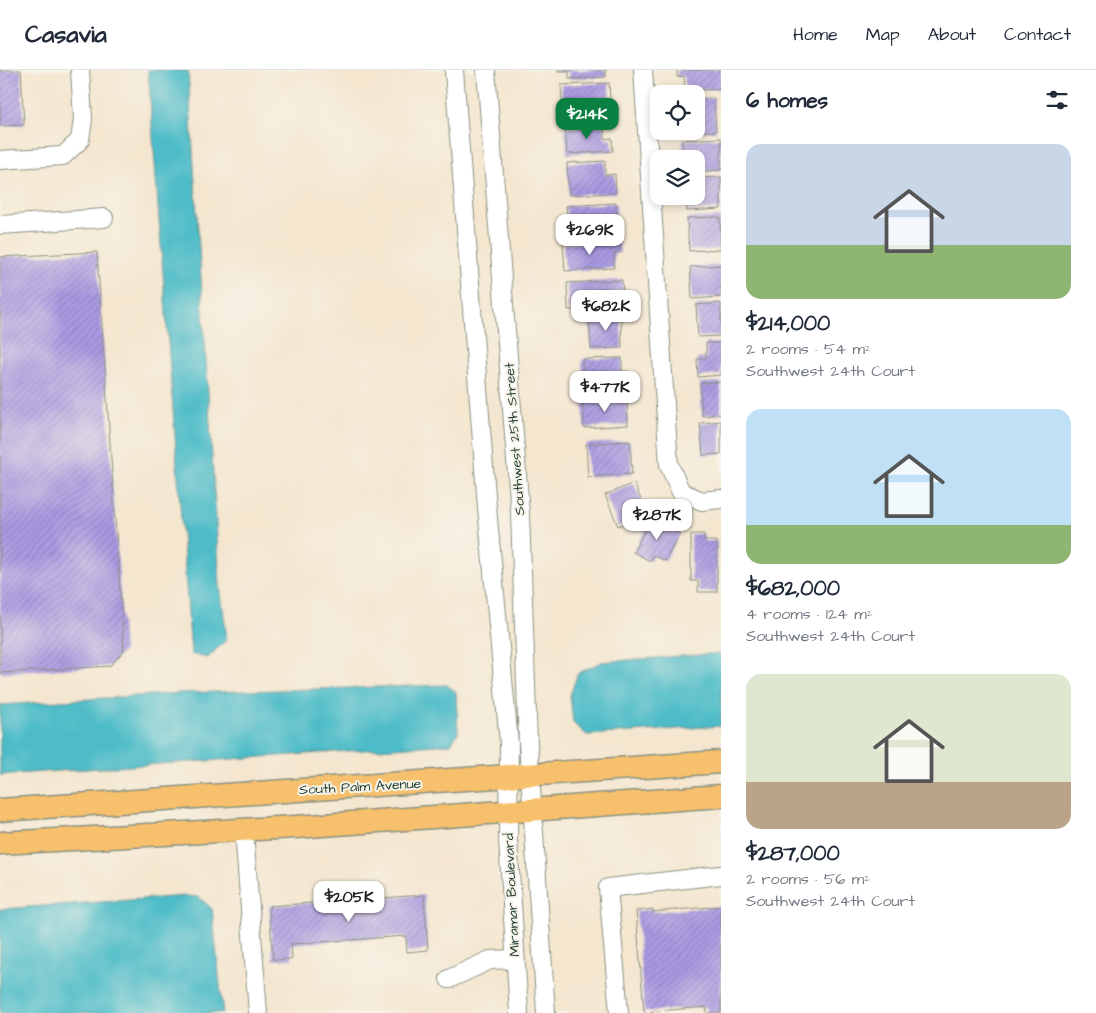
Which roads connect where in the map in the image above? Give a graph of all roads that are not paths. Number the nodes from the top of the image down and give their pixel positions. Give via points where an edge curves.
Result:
1 (80, 70) edge
2 (454, 70) edge
3 (486, 70) edge
4 (643, 70) edge
5 (0, 160) edge
6 (104, 218) dead end
7 (0, 225) edge
8 (721, 499) edge
9 (721, 762) edge
10 (519, 776) junction
11 (721, 796) edge
12 (532, 809) junction
13 (0, 810) edge
14 (508, 811) junction
15 (244, 831) junction
16 (0, 843) edge
17 (721, 875) edge
18 (515, 959) junction
19 (449, 979) dead end
20 (258, 1013) edge
21 (519, 1013) edge
22 (546, 1013) edge
23 (619, 1013) edge

1 - 5 street via 83,120 80,140 63,156
2 - 10 street, Southwest 25th Street via 487,508 509,744
3 - 10 street, Southwest 25th Street via 520,513
4 - 8 street via 669,464 680,492 702,501
6 - 7 street
9 - 10 main road, South Palm Avenue
10 - 12 street, Southwest 25th Street
10 - 13 main road, South Palm Avenue
10 - 14 street, Miramar Boulevard
11 - 12 main road
12 - 14 main road
12 - 22 street, Miramar Boulevard
14 - 15 main road
14 - 18 street, Miramar Boulevard
15 - 16 main road
15 - 20 street
17 - 23 street via 608,888
18 - 19 street via 490,960
18 - 21 street, Miramar Boulevard

